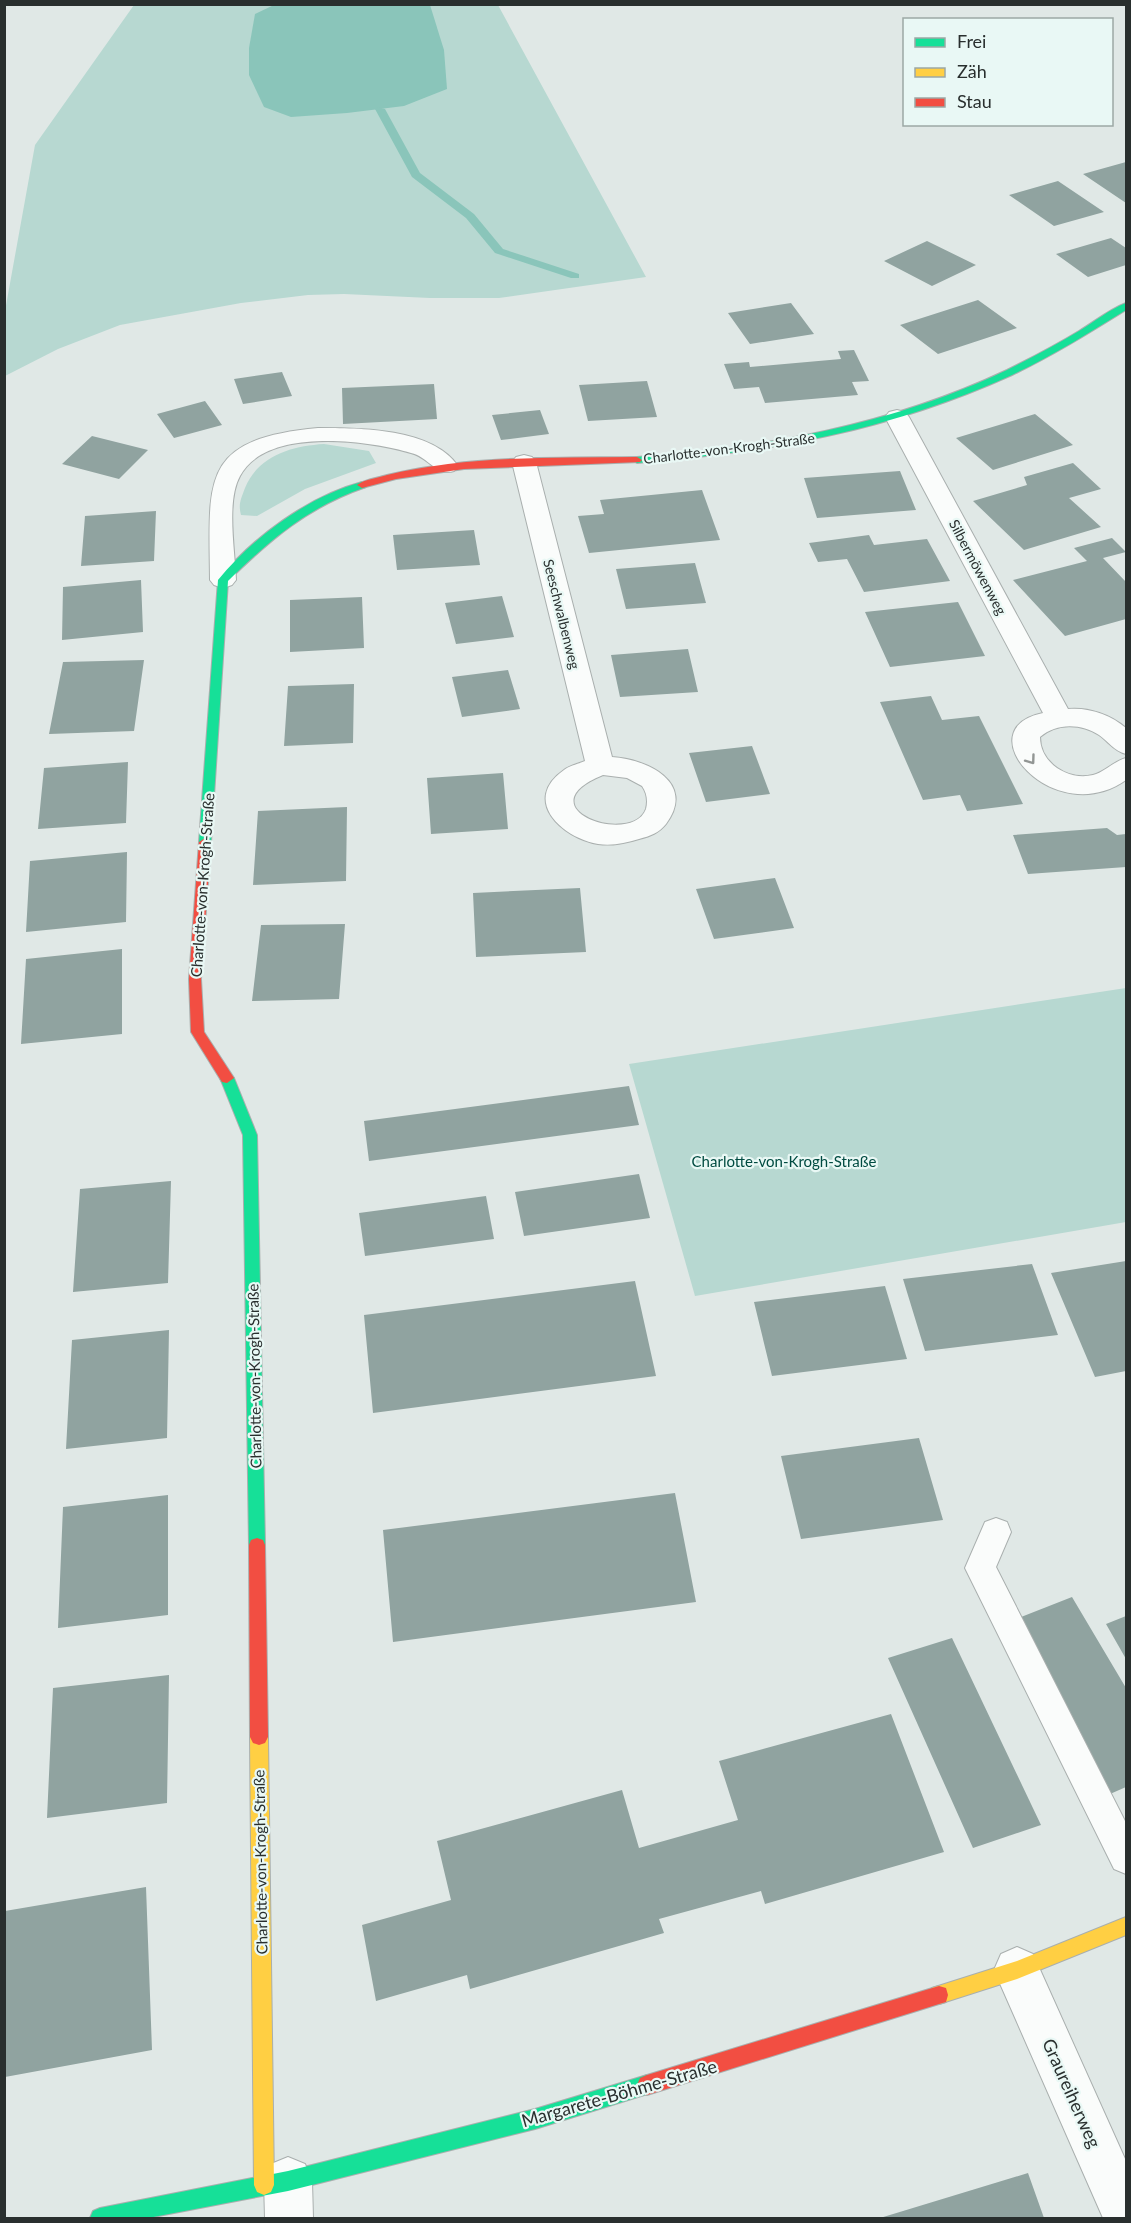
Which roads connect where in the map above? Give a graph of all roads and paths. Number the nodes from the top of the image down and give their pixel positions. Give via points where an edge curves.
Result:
1 (1126, 306) edge
2 (897, 417) junction
3 (524, 462) junction
4 (446, 466) junction
5 (223, 580) junction
6 (1059, 717) junction
7 (1126, 745) edge
8 (600, 766) dead end
9 (1126, 767) edge
10 (996, 1532) dead end
11 (1126, 1857) edge
12 (1126, 1926) edge
13 (1017, 1970) junction
14 (280, 2195) edge
15 (1126, 2215) edge
16 (100, 2218) edge

1 - 2 street, Charlotte-von-Krogh-Straße via 1088,333 1000,379
2 - 3 street, Charlotte-von-Krogh-Straße via 827,435 733,451 640,460
2 - 6 street, Silbermöwenweg
3 - 4 street, Charlotte-von-Krogh-Straße
3 - 8 street, Seeschwalbenweg
4 - 5 street, Charlotte-von-Krogh-Straße via 354,488 311,506 275,530
4 - 5 street, Charlotte-von-Krogh-Straße via 427,449 333,433 288,437 250,453 234,465 227,477 222,508
5 - 14 street, Charlotte-von-Krogh-Straße via 195,979 198,1032 227,1078 250,1135
6 - 7 street via 1092,720 1119,735
6 -> 9 street via 1044,721 1025,738 1024,749 1040,771 1072,784 1091,785 1113,779
10 - 11 lane via 980,1568
12 - 13 street, Margarete-Böhme-Straße
13 - 14 street, Margarete-Böhme-Straße
13 - 15 street, Graureiherweg
14 - 16 street, Margarete-Böhme-Straße

